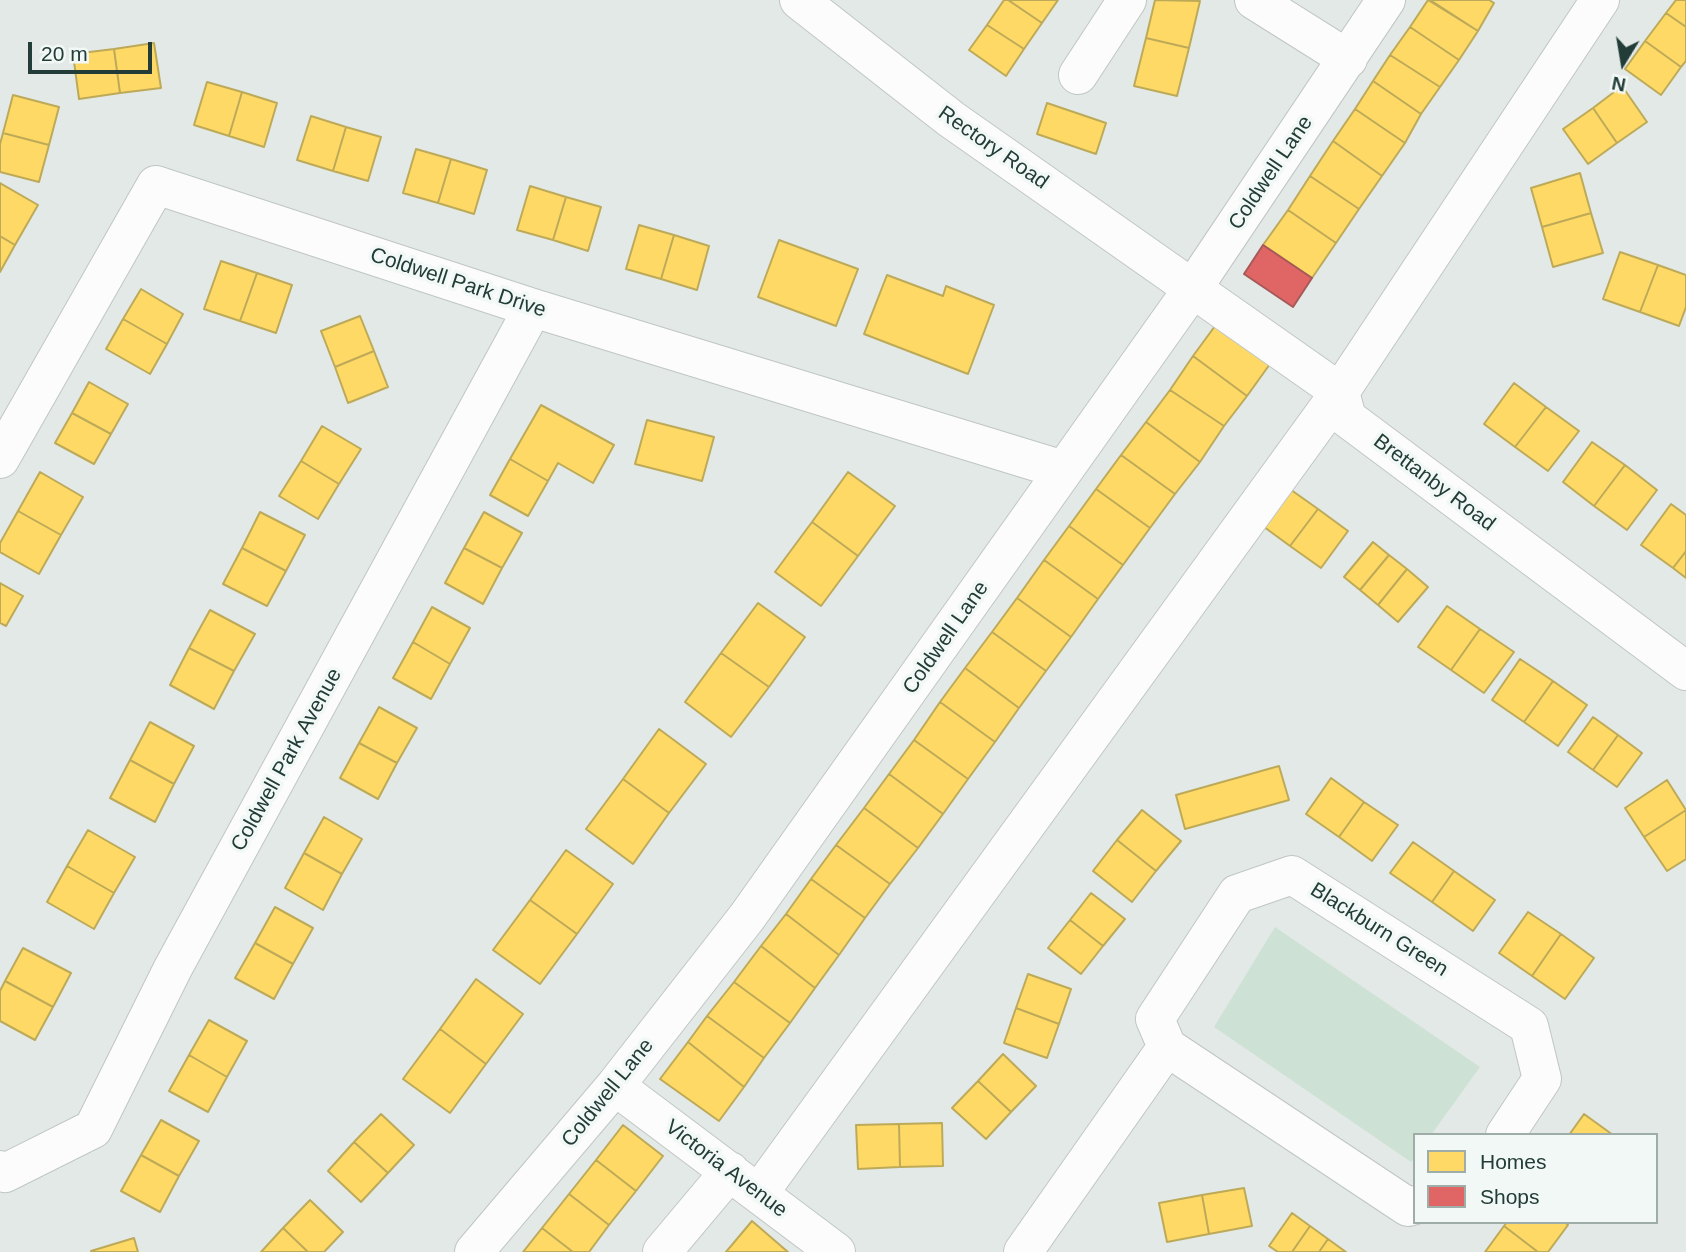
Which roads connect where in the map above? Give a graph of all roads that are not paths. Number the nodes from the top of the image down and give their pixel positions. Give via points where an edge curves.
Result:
1 (799, 0) edge
2 (1126, 0) edge
3 (1254, 0) edge
4 (1386, 0) edge
5 (1600, 0) edge
6 (1348, 58) junction
7 (1078, 75) dead end
8 (1194, 288) junction
9 (533, 308) junction
10 (1340, 392) junction
11 (0, 459) edge
12 (1063, 470) junction
13 (1686, 671) edge
14 (1167, 1047) junction
15 (615, 1086) junction
16 (1506, 1133) edge
17 (3, 1172) edge
18 (744, 1182) junction
19 (1413, 1206) edge
20 (474, 1252) edge
21 (662, 1252) edge
22 (836, 1252) edge
23 (1023, 1252) edge

1 - 8 street, Rectory Road via 951,119
2 - 7 street
3 - 6 street
4 - 6 street, Coldwell Lane
5 - 10 street
6 - 8 street, Coldwell Lane
8 - 10 street, Brettanby Road
8 - 12 street, Coldwell Lane
9 - 11 street, Coldwell Park Drive via 156,185
9 - 12 street, Coldwell Park Drive
9 - 17 street, Coldwell Park Avenue via 173,968 93,1129
10 - 13 street, Brettanby Road via 1348,418
10 - 18 street
12 - 15 street, Coldwell Lane via 747,917
14 - 16 street, Blackburn Green via 1155,1019 1237,894 1292,875 1529,1026 1542,1079
14 - 19 street via 1408,1207
14 - 23 street
15 - 18 street, Victoria Avenue
15 - 20 street, Coldwell Lane
18 - 21 street
18 - 22 street, Victoria Avenue

